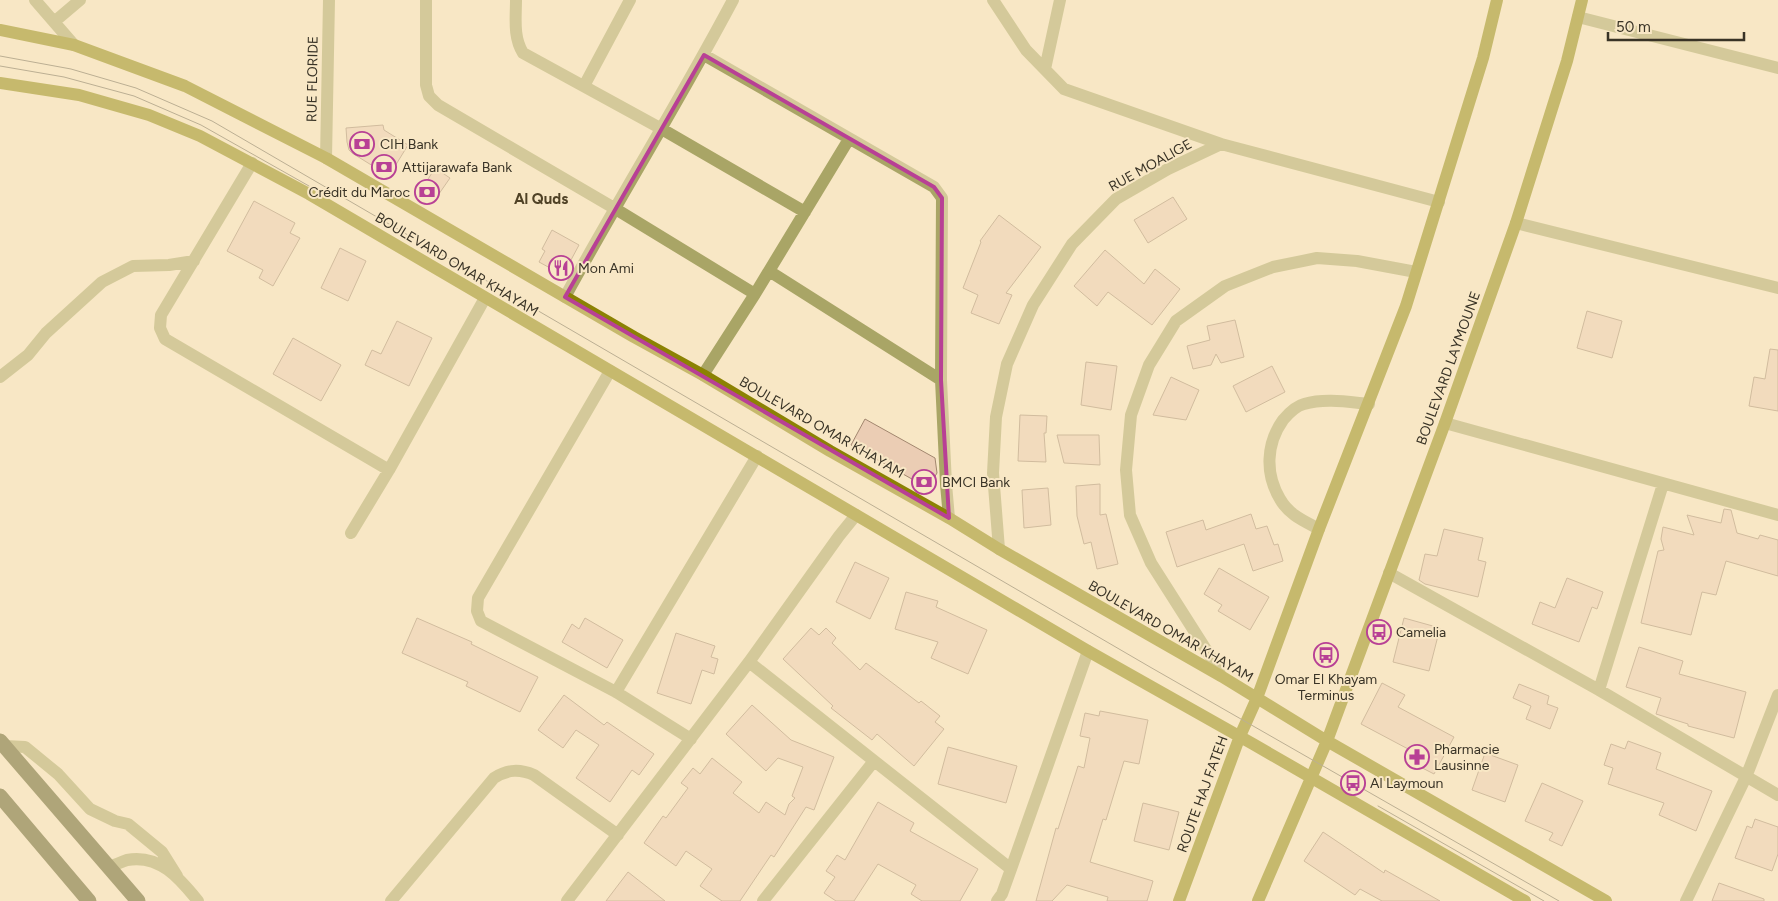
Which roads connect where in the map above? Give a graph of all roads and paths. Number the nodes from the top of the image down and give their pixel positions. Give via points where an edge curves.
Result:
1 (35, 0) edge
2 (80, 0) edge
3 (329, 0) edge
4 (426, 0) edge
5 (516, 0) edge
6 (630, 0) edge
7 (733, 0) edge
8 (993, 0) edge
9 (1060, 0) edge
10 (1497, 0) edge
11 (1582, 0) edge
12 (1578, 17) junction
13 (54, 22) junction
14 (0, 30) edge
15 (74, 45) junction
16 (704, 55) junction
17 (1778, 68) edge
18 (1045, 69) junction
19 (0, 83) edge
20 (584, 86) junction
21 (660, 128) junction
22 (850, 139) junction
23 (1221, 144) junction
24 (326, 158) junction
25 (252, 163) junction
26 (1439, 202) junction
27 (614, 208) junction
28 (805, 212) junction
29 (1516, 224) junction
30 (194, 261) junction
31 (769, 271) junction
32 (1416, 272) junction
33 (1778, 288) edge
34 (755, 294) junction
35 (565, 297) junction
36 (485, 298) junction
37 (610, 371) junction
38 (703, 375) junction
39 (0, 376) edge
40 (941, 380) junction
41 (1369, 404) junction
42 (1445, 423) junction
43 (757, 456) junction
44 (389, 470) junction
45 (1663, 484) junction
46 (856, 515) junction
47 (1778, 515) edge
48 (949, 518) junction
49 (1319, 529) junction
50 (351, 534) dead end
51 (999, 549) junction
52 (1389, 573) junction
53 (1088, 651) junction
54 (749, 662) junction
55 (1221, 676) junction
56 (1599, 690) junction
57 (616, 692) junction
58 (1778, 695) edge
59 (1257, 698) junction
60 (1240, 736) junction
61 (691, 739) junction
62 (1327, 741) junction
63 (2, 743) edge
64 (874, 761) junction
65 (1312, 777) junction
66 (1746, 777) junction
67 (1778, 795) edge
68 (0, 796) edge
69 (618, 834) junction
70 (108, 867) junction
71 (1011, 869) junction
72 (177, 876) junction
73 (89, 901) edge
74 (138, 901) edge
75 (198, 901) edge
76 (391, 901) edge
77 (567, 901) edge
78 (763, 901) edge
79 (997, 901) edge
80 (1179, 901) edge
81 (1258, 901) edge
82 (1525, 901) edge
83 (1606, 901) edge
84 (1686, 901) edge

1 - 13 street
2 - 13 street
3 - 24 street, RUE FLORIDE
4 - 27 street via 426,85 429,96 438,105
5 - 20 street via 516,34 523,53
6 - 20 street
7 - 16 street
8 - 18 street via 1026,50
9 - 18 street
10 - 26 street via 1483,58
11 - 12 street, BOULEVARD LAYMOUNE
12 - 17 street
12 - 29 street, BOULEVARD LAYMOUNE
13 - 15 street
14 - 15 street, BOULEVARD OMAR KHAYAM
15 - 24 street, BOULEVARD OMAR KHAYAM via 185,86
16 - 21 street
16 - 22 street
18 - 23 street via 1064,89
19 - 25 street, BOULEVARD OMAR KHAYAM via 79,95 149,115 200,136
20 - 21 street
21 - 27 street
21 - 28 street
22 - 28 street
22 - 40 street via 934,187 942,198
23 - 26 street
23 - 51 street, RUE MOALIGE via 1116,198 1072,244 1033,305 1007,364 996,417 993,473
24 - 35 street, BOULEVARD OMAR KHAYAM
25 - 30 street
25 - 36 street, BOULEVARD OMAR KHAYAM
26 - 32 street
27 - 34 street
27 - 35 street
28 - 31 street
29 - 33 street
29 - 42 street, BOULEVARD LAYMOUNE
30 - 39 street via 133,266 102,282 46,333 28,355
30 - 44 street via 161,315 160,328 165,339
31 - 34 street
31 - 40 street
32 - 41 street
32 - 55 street via 1357,261 1317,258 1273,266 1224,286 1176,322 1149,365 1131,415 1126,470 1130,515 1151,563
34 - 38 street
35 - 38 street, BOULEVARD OMAR KHAYAM
36 - 37 street, BOULEVARD OMAR KHAYAM
36 - 44 street
37 - 43 street, BOULEVARD OMAR KHAYAM
37 - 57 street via 478,598 476,611 481,621
38 - 48 street, BOULEVARD OMAR KHAYAM
40 - 48 street
41 - 49 street
41 - 49 street via 1330,400 1303,404 1287,415 1275,431 1270,451 1270,476 1280,499 1292,514
42 - 45 street
42 - 52 street, BOULEVARD LAYMOUNE
43 - 46 street, BOULEVARD OMAR KHAYAM
43 - 57 street
44 - 50 street
45 - 47 street
45 - 56 street
46 - 53 street, BOULEVARD OMAR KHAYAM
46 - 54 street
48 - 51 street, BOULEVARD OMAR KHAYAM
49 - 59 street
51 - 55 street, BOULEVARD OMAR KHAYAM
52 - 56 street
52 - 62 street, BOULEVARD LAYMOUNE
53 - 60 street, BOULEVARD OMAR KHAYAM
53 - 71 street
54 - 61 street
54 - 64 street
55 - 59 street, BOULEVARD OMAR KHAYAM
56 - 66 street
57 - 61 street
58 - 66 street
59 - 60 street, ROUTE HAJ FATEH
59 - 62 street, BOULEVARD OMAR KHAYAM
60 - 65 street, BOULEVARD OMAR KHAYAM
60 - 80 street, ROUTE HAJ FATEH
61 - 69 street
62 - 65 street
62 - 83 street, BOULEVARD OMAR KHAYAM
63 - 70 highway
63 - 72 street via 25,747 58,774 90,809 128,824 162,852
64 - 71 street
64 - 78 street
65 - 81 street
65 - 82 street, BOULEVARD OMAR KHAYAM
66 - 67 street
66 - 84 street
68 - 73 highway
69 - 76 street via 534,775 520,770 506,772 494,778
69 - 77 street
70 - 72 street via 128,860 153,861
70 - 74 highway
71 - 79 street
72 - 75 street

